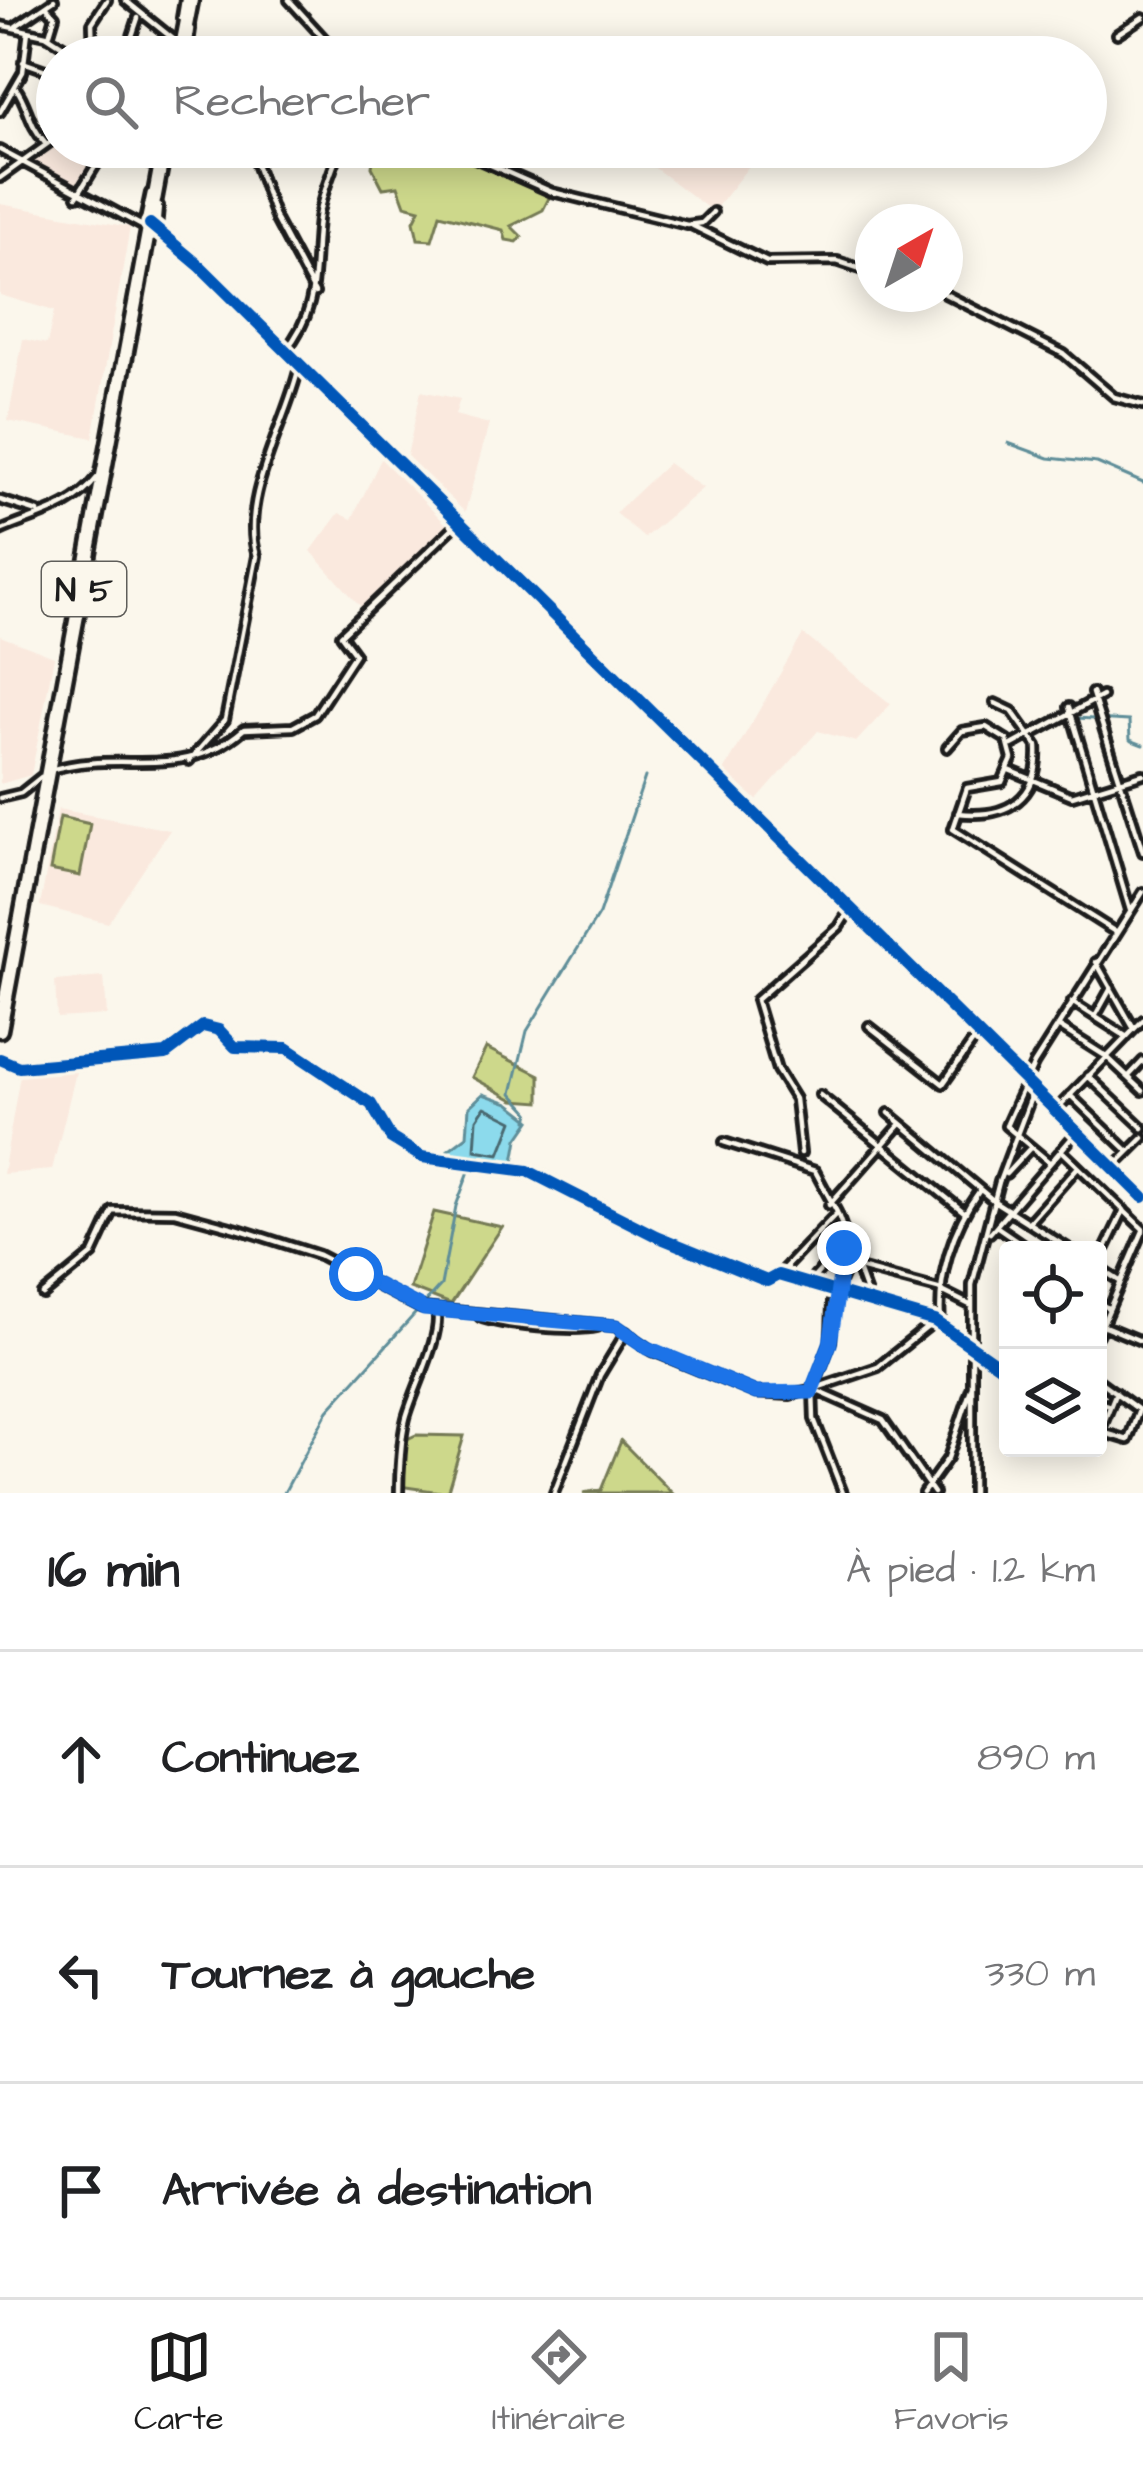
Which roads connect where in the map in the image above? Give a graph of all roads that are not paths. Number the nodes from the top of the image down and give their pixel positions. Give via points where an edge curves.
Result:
1 (54, 0) edge
2 (107, 0) edge
3 (125, 0) edge
4 (190, 0) edge
5 (289, 0) edge
6 (47, 7) junction
7 (138, 14) junction
8 (1143, 17) edge
9 (0, 25) edge
10 (16, 26) junction
11 (28, 31) junction
12 (1117, 34) dead end
13 (49, 36) joint
14 (92, 36) edge
15 (131, 36) edge
16 (169, 36) edge
17 (179, 36) edge
18 (186, 36) edge
19 (190, 36) edge
20 (322, 36) edge
21 (21, 62) junction
22 (36, 67) edge
23 (16, 88) junction
24 (0, 112) edge
25 (36, 133) edge
26 (0, 150) edge
27 (36, 151) edge
28 (24, 165) junction
29 (94, 168) edge
30 (159, 168) edge
31 (160, 168) edge
32 (257, 168) edge
33 (334, 168) edge
34 (497, 168) edge
35 (0, 178) edge
36 (77, 196) junction
37 (713, 212) dead end
38 (687, 225) junction
39 (150, 227) junction
40 (855, 268) edge
41 (316, 293) junction
42 (963, 303) edge
43 (284, 352) junction
44 (299, 367) junction
45 (1143, 405) edge
46 (105, 470) junction
47 (0, 500) edge
48 (38, 512) junction
49 (457, 524) junction
50 (0, 531) edge
51 (1102, 696) dead end
52 (1093, 697) junction
53 (995, 704) dead end
54 (1070, 710) junction
55 (1032, 735) junction
56 (1010, 746) junction
57 (947, 748) dead end
58 (188, 761) junction
59 (49, 770) junction
60 (1010, 770) junction
61 (1143, 774) edge
62 (1120, 781) junction
63 (1034, 782) junction
64 (1094, 789) junction
65 (0, 798) edge
66 (958, 813) junction
67 (1143, 852) edge
68 (1143, 892) edge
69 (1130, 910) junction
70 (849, 911) junction
71 (1117, 933) junction
72 (6, 960) edge
73 (1096, 962) junction
74 (1111, 988) junction
75 (1072, 1002) junction
76 (1095, 1016) junction
77 (1143, 1020) edge
78 (869, 1025) dead end
79 (1058, 1026) junction
80 (1134, 1029) junction
81 (0, 1030) edge
82 (977, 1036) junction
83 (1127, 1036) junction
84 (1107, 1057) junction
85 (0, 1059) edge
86 (1143, 1061) edge
87 (1088, 1076) junction
88 (1128, 1077) junction
89 (1024, 1083) junction
90 (1143, 1091) edge
91 (1034, 1092) junction
92 (820, 1095) dead end
93 (1070, 1095) junction
94 (1054, 1112) junction
95 (889, 1113) dead end
96 (902, 1124) junction
97 (1143, 1129) edge
98 (1076, 1133) junction
99 (1020, 1137) junction
100 (1143, 1138) edge
101 (724, 1142) dead end
102 (884, 1147) junction
103 (1031, 1147) junction
104 (1060, 1150) junction
105 (1129, 1152) junction
106 (801, 1153) dead end
107 (1049, 1162) junction
108 (1078, 1167) junction
109 (1113, 1168) junction
110 (1000, 1181) junction
111 (980, 1190) junction
112 (987, 1196) junction
113 (1143, 1196) edge
114 (994, 1202) junction
115 (831, 1203) junction
116 (1006, 1209) junction
117 (1124, 1210) junction
118 (837, 1212) junction
119 (964, 1212) junction
120 (1028, 1223) junction
121 (995, 1226) junction
122 (1143, 1230) edge
123 (1049, 1237) junction
124 (987, 1238) junction
125 (1018, 1241) edge
126 (1048, 1241) edge
127 (1056, 1241) edge
128 (846, 1244) junction
129 (1107, 1246) edge
130 (830, 1260) junction
131 (844, 1264) junction
132 (856, 1267) junction
133 (1107, 1272) edge
134 (778, 1275) junction
135 (1121, 1282) junction
136 (809, 1283) junction
137 (938, 1289) junction
138 (836, 1291) junction
139 (44, 1295) dead end
140 (869, 1300) junction
141 (974, 1307) junction
142 (1109, 1310) joint
143 (436, 1311) junction
144 (1107, 1314) edge
145 (938, 1323) junction
146 (1107, 1327) edge
147 (626, 1332) junction
148 (969, 1340) junction
149 (1143, 1342) edge
150 (999, 1365) edge
151 (974, 1381) junction
152 (1107, 1386) edge
153 (813, 1389) junction
154 (1116, 1392) junction
155 (1107, 1405) edge
156 (1110, 1406) junction
157 (1141, 1409) edge
158 (1107, 1413) edge
159 (1107, 1434) edge
160 (930, 1484) junction
161 (399, 1493) edge
162 (554, 1493) edge
163 (843, 1493) edge
164 (923, 1493) edge
165 (934, 1493) edge
166 (972, 1493) edge

1 - 6 street
2 - 14 street
3 - 7 street
4 - 17 street
4 - 18 highway
4 - 19 street
5 - 20 street
6 - 10 street
6 - 13 street via 55,16
7 - 15 street
7 - 16 street
8 - 12 street
9 - 10 street
10 - 11 street
11 - 13 street
11 - 21 street
21 - 22 street
21 - 23 street
23 - 24 street
23 - 25 street
26 - 28 street
27 - 28 street
28 - 35 street
28 - 36 street
29 - 36 street
30 - 39 highway, N 5
31 - 39 street
32 - 41 street
33 - 41 street via 319,216
34 - 38 street via 552,193
36 - 39 street
37 - 38 street
38 - 40 street via 767,262 818,259
39 - 43 street
39 - 46 highway, N 5
41 - 43 street
42 - 45 street via 1064,354 1114,397
43 - 44 street
44 - 49 street
44 - 58 street via 260,490 225,720
46 - 48 street via 68,507
46 - 59 highway, N 5
47 - 48 street
48 - 50 street
49 - 58 street via 341,635 356,654 317,714 293,727 244,729
49 - 70 street
51 - 52 street
52 - 54 street
52 - 62 street
53 - 55 street
54 - 55 street
54 - 64 street
55 - 56 street
55 - 63 street
56 - 57 street via 980,726
56 - 60 street
58 - 59 street
59 - 65 street via 28,790
59 - 72 highway, N 5
60 - 63 street
60 - 66 street via 994,786 967,788
61 - 62 street
62 - 64 street
62 - 67 street
63 - 64 street via 1072,796
63 - 66 street via 1002,812
64 - 69 street
66 - 71 street via 953,829
68 - 69 street
69 - 71 street
70 - 82 street
70 - 106 street via 756,1000 777,1070 795,1099
71 - 73 street
72 - 81 highway, N 5
73 - 74 street
73 - 75 street
74 - 76 street
74 - 80 street
75 - 76 street
75 - 79 street
76 - 83 street
77 - 80 street
78 - 82 street via 943,1084
79 - 84 street
79 - 89 street
80 - 83 street
82 - 89 street
83 - 84 street
84 - 87 street
84 - 88 street
85 - 134 street via 10,1067 166,1054 203,1026 235,1047 284,1046 371,1103 391,1138 412,1152 451,1165 528,1171 666,1241 767,1281
86 - 88 street
87 - 93 street
87 - 97 street
88 - 90 street
89 - 91 street
89 - 99 street via 1006,1126
91 - 94 street
91 - 99 street
92 - 102 street
93 - 94 street
93 - 105 street
94 - 98 street
95 - 96 street
96 - 102 street
96 - 111 street
98 - 104 street
98 - 109 street
99 - 103 street
99 - 110 street
100 - 105 street
101 - 115 street via 808,1165
102 - 115 street
102 - 119 street
103 - 107 street
103 - 110 street
104 - 107 street
104 - 108 street
105 - 109 street
107 - 116 street
108 - 117 street
108 - 120 street
109 - 113 street
110 - 112 street
110 - 114 street
111 - 112 street
111 - 119 street
112 - 114 street
114 - 116 street
114 - 124 street
115 - 118 street
116 - 120 street
116 - 121 street
117 - 122 street
117 - 129 street
118 - 128 street
118 - 134 street
119 - 137 street
120 - 123 street
121 - 124 street
121 - 125 street
122 - 135 street
123 - 126 street
123 - 127 street
124 - 141 street
128 - 130 street
128 - 131 street
128 - 132 street
130 - 131 street
130 - 136 street
131 - 132 street
131 - 138 street
132 - 137 street
132 - 140 street
133 - 135 street
134 - 136 street
135 - 142 street
136 - 138 street
137 - 141 street
137 - 145 street
138 - 140 street
138 - 153 street via 830,1344
139 - 143 street via 93,1254 113,1211 170,1212 319,1256
140 - 145 street
141 - 148 street
142 - 144 street
143 - 147 street via 507,1327 605,1325
143 - 161 street via 439,1328 406,1418
145 - 148 street
145 - 153 street via 878,1367
146 - 149 street
147 - 153 street via 756,1393
147 - 162 street via 600,1375
148 - 150 street
148 - 151 street
151 - 160 street via 948,1458
151 - 166 street
152 - 154 street
153 - 160 street via 884,1420
153 - 163 street via 814,1419
154 - 156 street
154 - 157 street
155 - 156 street
156 - 158 street
157 - 159 street via 1128,1440
160 - 164 street
160 - 165 street

